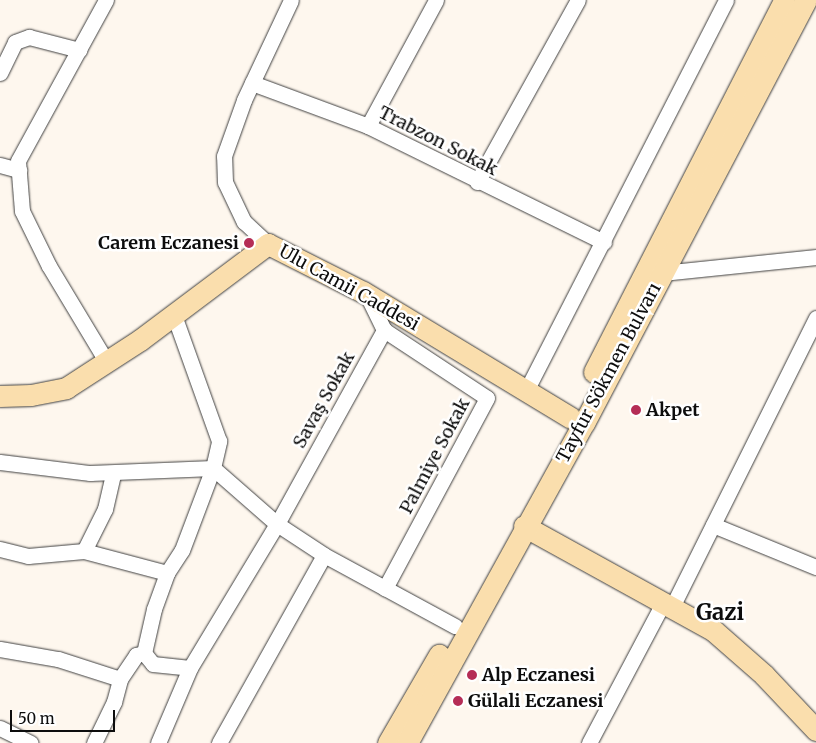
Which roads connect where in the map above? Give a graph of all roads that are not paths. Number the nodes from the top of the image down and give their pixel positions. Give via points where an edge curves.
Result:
1 (106, 0) edge
2 (291, 0) edge
3 (436, 0) edge
4 (578, 0) edge
5 (726, 0) edge
6 (784, 0) edge
7 (806, 0) edge
8 (79, 50) junction
9 (0, 72) edge
10 (252, 83) junction
11 (368, 126) junction
12 (0, 165) edge
13 (19, 170) junction
14 (477, 182) junction
15 (604, 242) junction
16 (268, 244) junction
17 (816, 257) edge
18 (654, 270) junction
19 (367, 294) junction
20 (174, 315) junction
21 (816, 318) edge
22 (384, 330) junction
23 (106, 361) junction
24 (526, 391) junction
25 (0, 396) edge
26 (571, 418) junction
27 (0, 462) edge
28 (212, 468) junction
29 (113, 473) junction
30 (277, 524) junction
31 (713, 525) junction
32 (524, 526) junction
33 (0, 549) edge
34 (84, 551) junction
35 (324, 555) junction
36 (816, 567) edge
37 (167, 573) junction
38 (385, 588) junction
39 (668, 605) junction
40 (455, 626) junction
41 (0, 649) edge
42 (144, 653) junction
43 (190, 668) junction
44 (120, 679) junction
45 (0, 728) edge
46 (816, 730) edge
47 (592, 741) edge
48 (31, 743) edge
49 (94, 743) edge
50 (158, 743) edge
51 (219, 743) edge
52 (388, 743) edge
53 (407, 743) edge

1 - 8 street
2 - 10 street
3 - 11 street
4 - 14 street
5 - 15 street
6 - 18 main road, Tayfur Sökmen Bulvarı
7 - 18 main road, Tayfur Sökmen Bulvarı
8 - 9 street via 29,37 15,42
8 - 13 street via 18,160
10 - 11 street, Trabzon Sokak
10 - 16 street via 224,156 225,182 244,222
11 - 14 street, Trabzon Sokak
12 - 13 street
13 - 23 street via 22,211 49,266
14 - 15 street, Trabzon Sokak
15 - 24 street
16 - 19 main road, Ulu Camii Caddesi
16 - 20 main road, Ulu Camii Caddesi
17 - 18 street
18 - 26 main road, Tayfur Sökmen Bulvarı
18 - 32 main road, Tayfur Sökmen Bulvarı via 584,423
19 - 22 street
19 - 24 main road, Ulu Camii Caddesi
20 - 23 main road, Ulu Camii Caddesi
20 - 28 street via 219,441
21 - 31 street
22 - 30 street, Savaş Sokak
22 - 38 street, Palmiye Sokak via 487,398
23 - 25 main road, Ulu Camii Caddesi via 66,388 31,395
24 - 26 main road, Ulu Camii Caddesi
26 - 40 main road, Tayfur Sökmen Bulvarı
27 - 29 street via 90,474
28 - 29 street
28 - 30 street
28 - 37 street via 182,550
29 - 34 street via 105,509
30 - 35 street
30 - 43 street, Savaş Sokak
31 - 36 street
31 - 39 street
32 - 39 main road
32 - 53 main road, Tayfur Sökmen Bulvarı
33 - 34 street via 28,556
34 - 37 street
35 - 38 street
35 - 51 street
37 - 42 street via 154,609
38 - 40 street
39 - 46 main road via 714,632 764,675
39 - 47 street
40 - 52 main road, Tayfur Sökmen Bulvarı
41 - 44 street via 58,659
42 - 43 street via 153,664
42 - 44 street via 136,655
43 - 50 street, Savaş Sokak
44 - 49 street via 114,702
45 - 48 street

